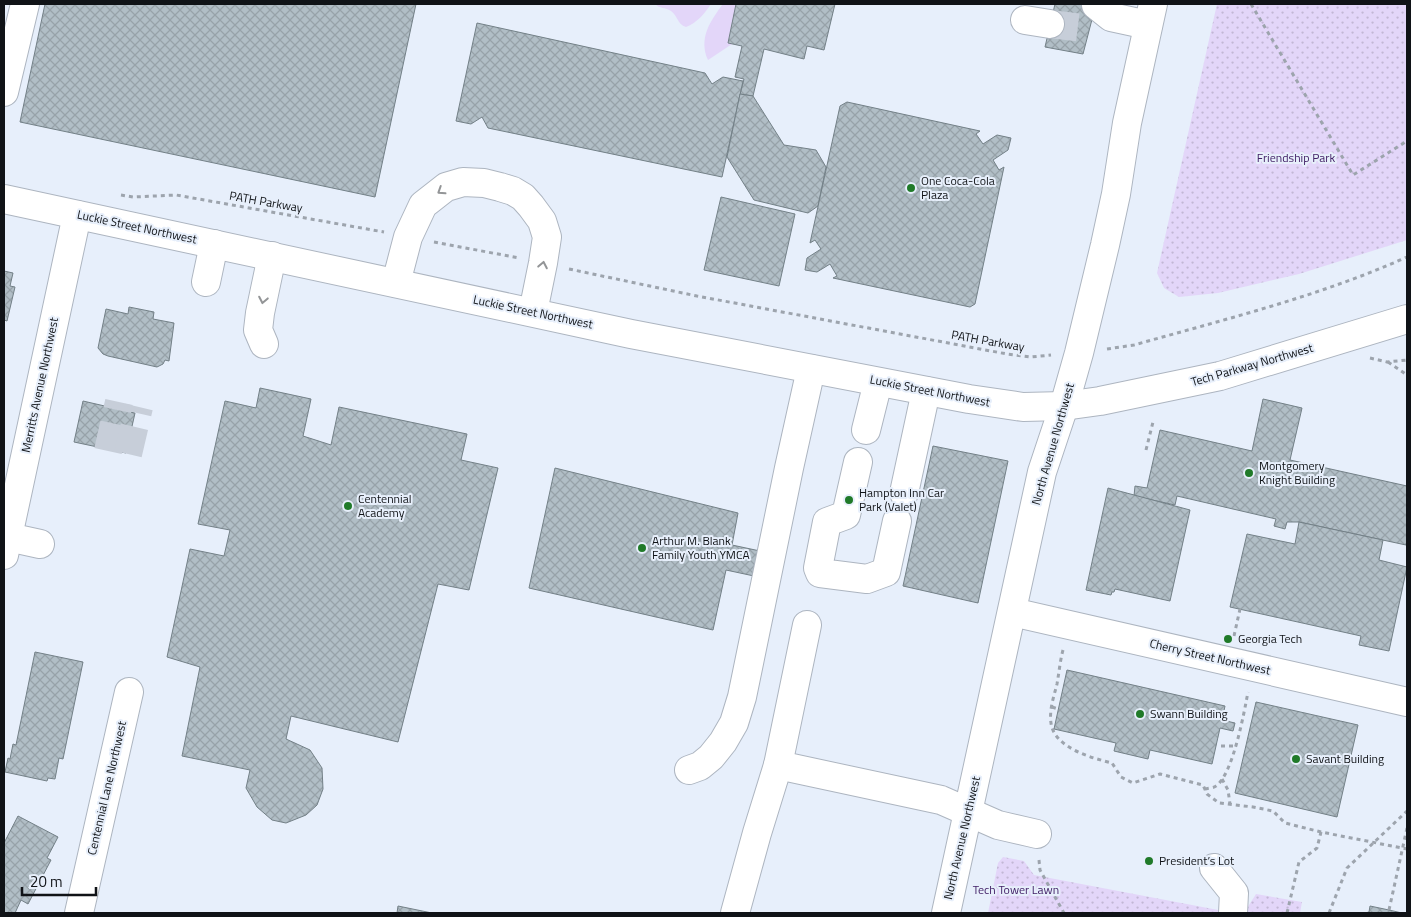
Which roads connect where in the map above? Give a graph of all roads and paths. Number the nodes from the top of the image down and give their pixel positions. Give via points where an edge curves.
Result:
1 (24, 4) edge
2 (1251, 4) edge
3 (1150, 14) edge
4 (1099, 17) tunnel mouth
5 (12, 88) edge
6 (1407, 141) edge
7 (133, 197) dead end
8 (4, 199) edge
9 (76, 215) junction
10 (388, 233) dead end
11 (432, 242) dead end
12 (214, 244) junction
13 (272, 256) junction
14 (1407, 257) edge
15 (519, 258) dead end
16 (567, 268) dead end
17 (206, 282) dead end
18 (396, 282) junction
19 (533, 312) junction
20 (1407, 319) edge
21 (264, 344) dead end
22 (1079, 353) junction
23 (1365, 357) dead end
24 (1407, 360) edge
25 (1387, 362) junction
26 (811, 369) junction
27 (1407, 375) edge
28 (878, 382) junction
29 (926, 391) junction
30 (1064, 406) junction
31 (1152, 422) dead end
32 (866, 430) dead end
33 (1146, 450) dead end
34 (858, 462) dead end
35 (904, 493) dead end
36 (846, 516) junction
37 (898, 522) dead end
38 (40, 544) dead end
39 (6, 546) edge
40 (840, 553) dead end
41 (1240, 609) dead end
42 (1012, 612) junction
43 (807, 625) dead end
44 (1234, 637) dead end
45 (1064, 647) dead end
46 (1250, 687) dead end
47 (129, 692) dead end
48 (1407, 702) edge
49 (1052, 707) junction
50 (1058, 708) dead end
51 (1221, 746) dead end
52 (1235, 746) junction
53 (778, 765) junction
54 (689, 770) dead end
55 (1222, 779) junction
56 (1205, 789) junction
57 (1230, 804) junction
58 (1407, 811) edge
59 (968, 812) junction
60 (1407, 828) edge
61 (1321, 832) junction
62 (1036, 834) joint
63 (1373, 842) junction
64 (1403, 848) junction
65 (1407, 849) edge
66 (1214, 868) dead end
67 (1389, 910) dead end
68 (79, 913) edge
69 (735, 913) edge
70 (946, 913) edge
71 (1064, 913) edge
72 (1233, 913) edge
73 (1288, 913) edge
74 (1329, 913) edge

1 - 5 main road
2 - 6 path via 1353,175
3 - 4 main road
3 - 22 main road, North Avenue Northwest via 1116,194
7 - 10 path, PATH Parkway via 176,195
8 - 9 main road, Luckie Street Northwest
9 - 12 main road, Luckie Street Northwest
9 - 39 main road, Merritts Avenue Northwest
11 - 15 path
12 - 13 main road, Luckie Street Northwest
12 - 17 main road
13 - 18 main road, Luckie Street Northwest
13 -> 21 main road via 258,330
14 - 22 path, PATH Parkway via 1338,286 1299,298 1134,344
16 - 22 path, PATH Parkway via 707,298 1007,354 1031,357
18 - 19 main road, Luckie Street Northwest
19 -> 18 main road via 547,237 542,221 523,197 484,183 463,182 446,186 423,205 408,237
19 - 26 main road, Luckie Street Northwest
20 - 30 main road, Tech Parkway Northwest via 1220,376
22 - 30 main road, North Avenue Northwest
23 - 25 path
24 - 25 path
25 - 27 path
26 - 28 main road, Luckie Street Northwest
26 - 54 main road via 742,697 734,723 723,742 711,757
28 - 29 main road, Luckie Street Northwest
28 - 32 main road
29 - 30 main road, Luckie Street Northwest via 1023,407
29 - 35 main road
30 - 42 main road, North Avenue Northwest via 1042,472
31 - 33 path
34 - 36 main road
36 - 37 main road via 827,522 818,568 820,574 867,578 886,572
36 - 40 main road
38 - 39 main road
41 - 44 path
42 - 48 main road, Cherry Street Northwest
42 - 59 main road, North Avenue Northwest
43 - 53 main road
45 - 49 path
46 - 52 path
47 - 68 main road, Centennial Lane Northwest
49 - 50 path
49 - 56 path via 1051,723 1055,734 1068,747 1112,764 1121,778 1133,783 1160,774 1202,785
51 - 52 path
52 - 55 path
53 - 59 main road via 941,800
53 - 69 main road
55 - 56 path via 1216,786
55 - 57 path
56 - 57 path via 1219,803
57 - 61 path via 1273,812 1285,823
58 - 63 path
59 - 62 main road via 998,825
59 - 70 main road, North Avenue Northwest
60 - 64 path
61 - 63 path
61 - 73 path via 1317,848 1298,862
62 - 71 path via 1040,870
63 - 64 path
63 - 74 path via 1347,868
64 - 65 path
64 - 67 path
66 - 72 main road via 1234,893

